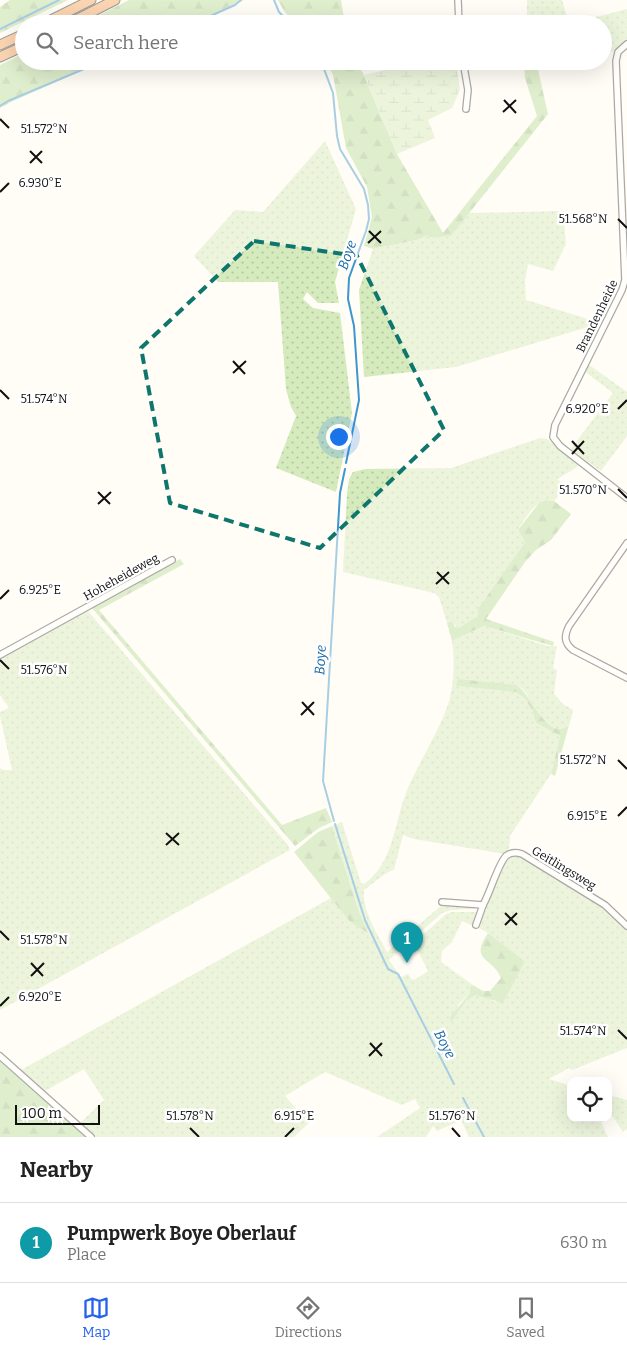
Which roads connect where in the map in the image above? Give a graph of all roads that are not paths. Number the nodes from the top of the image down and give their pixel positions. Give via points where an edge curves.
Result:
1 (91, 0) edge
2 (115, 0) edge
3 (458, 0) edge
4 (62, 15) edge
5 (86, 15) edge
6 (459, 15) edge
7 (15, 38) edge
8 (0, 44) edge
9 (627, 44) edge
10 (15, 50) edge
11 (0, 57) edge
12 (464, 70) edge
13 (466, 109) dead end
14 (626, 277) edge
15 (627, 498) edge
16 (627, 543) edge
17 (172, 560) dead end
18 (0, 655) edge
19 (627, 678) edge
20 (442, 902) dead end
21 (484, 905) junction
22 (476, 925) dead end
23 (627, 926) edge
24 (0, 1056) edge
25 (91, 1137) edge

1 - 4 highway
2 - 5 highway
3 - 6 street
7 - 8 highway
9 - 14 street, Brandenheide via 618,52 616,61
10 - 11 highway
12 - 13 street via 468,90
14 - 15 street, Brandenheide via 555,425 553,436 560,446
16 - 19 street via 569,626 565,638 573,650
17 - 18 street, Hoheheideweg
20 - 21 street
21 - 22 street, Geitlingsweg
21 - 23 street, Geitlingsweg via 502,861 517,853 605,905
24 - 25 street

